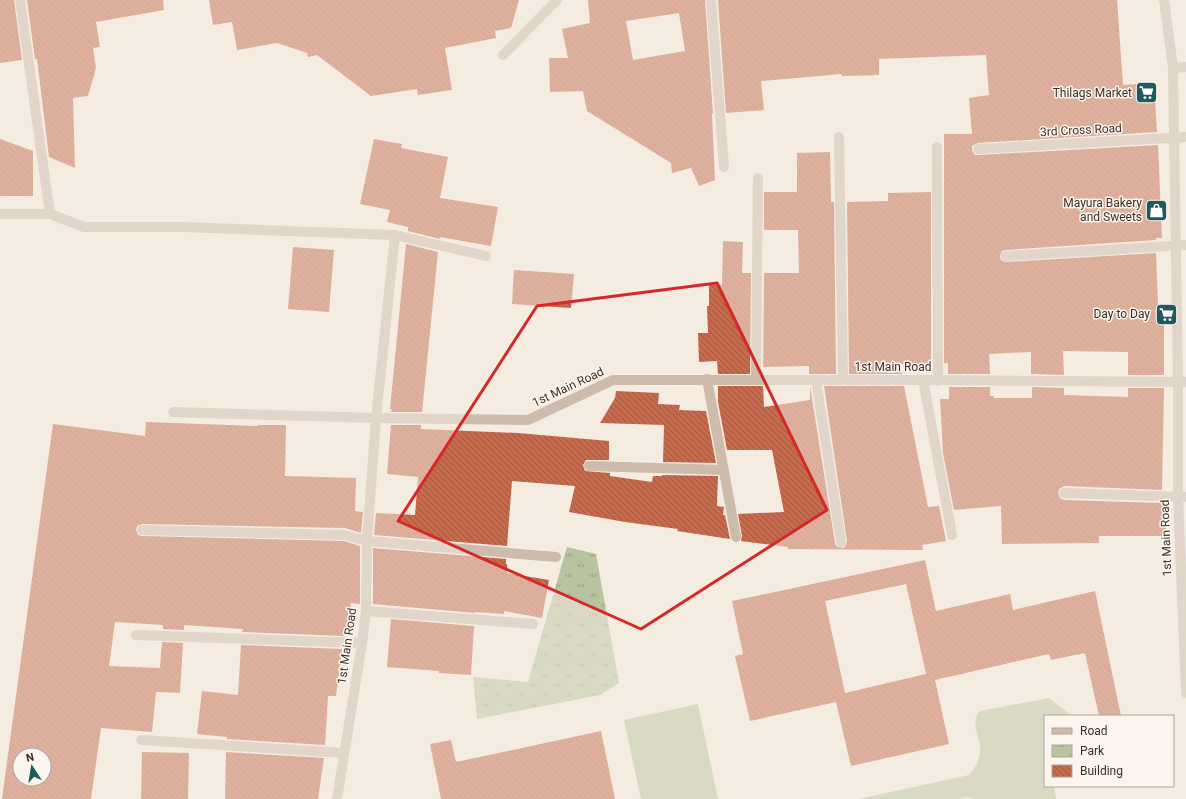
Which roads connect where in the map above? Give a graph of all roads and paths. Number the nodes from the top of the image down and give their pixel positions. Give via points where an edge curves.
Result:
1 (20, 0) edge
2 (557, 0) edge
3 (711, 0) edge
4 (1164, 0) edge
5 (503, 55) dead end
6 (1186, 67) edge
7 (1173, 68) junction
8 (839, 137) dead end
9 (1186, 137) edge
10 (1175, 138) junction
11 (937, 147) dead end
12 (978, 149) dead end
13 (724, 167) dead end
14 (758, 178) dead end
15 (0, 214) edge
16 (50, 214) junction
17 (395, 235) junction
18 (1181, 245) edge
19 (486, 256) dead end
20 (1006, 256) dead end
21 (707, 379) junction
22 (756, 380) junction
23 (816, 380) junction
24 (842, 380) junction
25 (923, 380) junction
26 (938, 381) junction
27 (1182, 382) edge
28 (173, 412) dead end
29 (376, 418) junction
30 (589, 466) dead end
31 (724, 470) junction
32 (1064, 494) dead end
33 (1182, 496) edge
34 (142, 530) dead end
35 (952, 534) dead end
36 (736, 537) dead end
37 (367, 541) junction
38 (841, 542) dead end
39 (556, 558) dead end
40 (1183, 582) edge
41 (366, 611) junction
42 (533, 624) dead end
43 (136, 635) dead end
44 (362, 643) junction
45 (1186, 693) edge
46 (141, 740) dead end
47 (344, 753) junction
48 (337, 799) edge

1 - 16 street
2 - 5 street
3 - 13 street
4 - 7 street, 1st Main Road
6 - 7 street
7 - 10 street, 1st Main Road
8 - 24 street
9 - 10 street, 3rd Cross Road
10 - 12 street, 3rd Cross Road
10 - 18 street, 1st Main Road
11 - 26 street
14 - 22 street
15 - 16 street
16 - 17 street via 84,227 183,227
17 - 19 street
17 - 29 street
18 - 20 street
18 - 27 street, 1st Main Road
21 - 22 street, 1st Main Road
21 - 29 street, 1st Main Road via 613,380 528,420
21 - 31 street
22 - 23 street, 1st Main Road
23 - 24 street, 1st Main Road
23 - 38 street
24 - 25 street, 1st Main Road
25 - 26 street, 1st Main Road
25 - 35 street
26 - 27 street, 1st Main Road
27 - 33 street, 1st Main Road
28 - 29 street
29 - 37 street, 1st Main Road
30 - 31 street
31 - 36 street
32 - 33 street
33 - 40 street, 1st Main Road
34 - 37 street via 345,535
37 - 39 street
37 - 41 street, 1st Main Road
40 - 45 street, 1st Main Road
41 - 42 street
41 - 44 street, 1st Main Road
43 - 44 street
44 - 47 street, 1st Main Road
46 - 47 street
47 - 48 street, 1st Main Road

